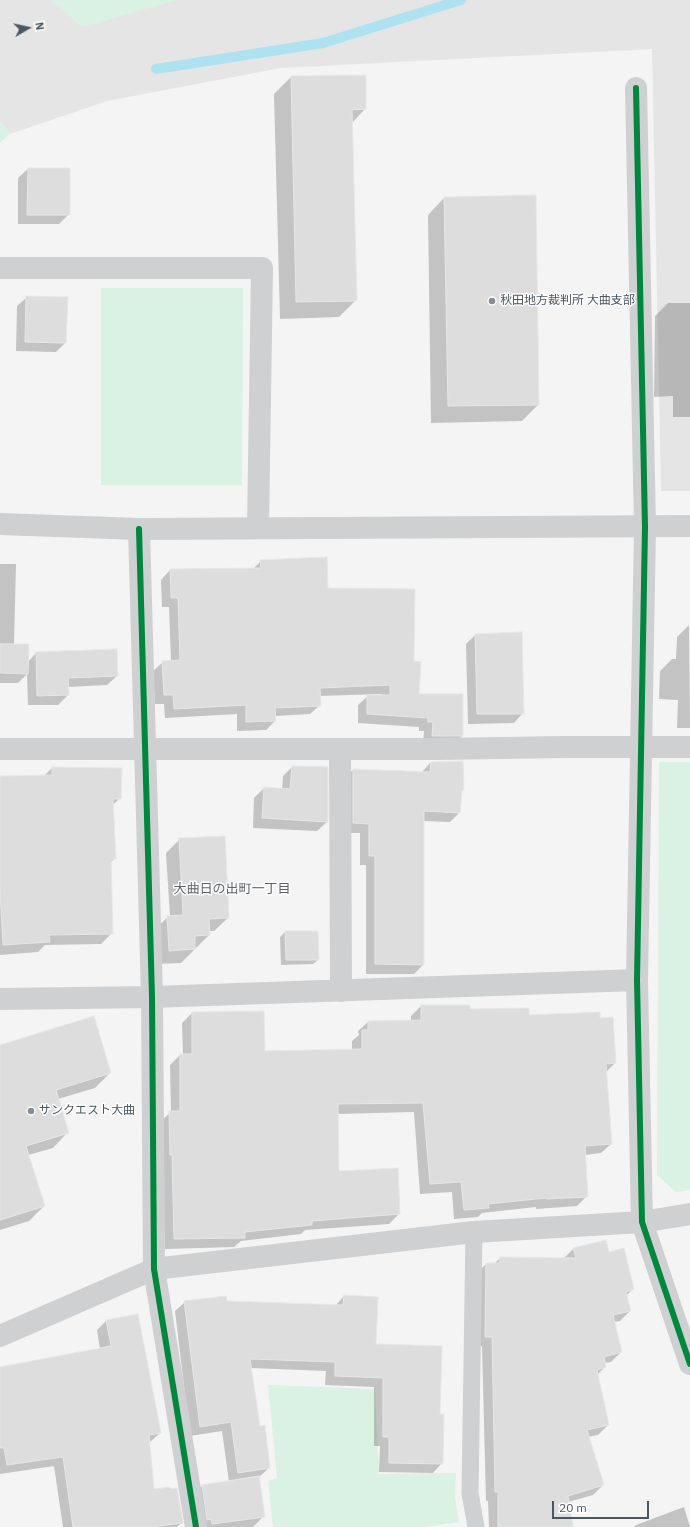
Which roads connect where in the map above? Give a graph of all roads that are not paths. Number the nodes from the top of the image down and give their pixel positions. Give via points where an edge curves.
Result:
1 (636, 88) dead end
2 (0, 268) edge
3 (0, 524) edge
4 (690, 526) edge
5 (258, 527) junction
6 (645, 527) junction
7 (139, 528) junction
8 (690, 747) edge
9 (641, 748) junction
10 (0, 749) edge
11 (340, 749) junction
12 (145, 750) junction
13 (637, 980) junction
14 (341, 991) junction
15 (152, 997) junction
16 (0, 1000) edge
17 (690, 1214) edge
18 (642, 1222) junction
19 (474, 1232) junction
20 (154, 1269) junction
21 (0, 1336) edge
22 (690, 1364) edge
23 (196, 1527) edge
24 (476, 1527) edge

1 - 6 street
2 - 5 street via 262,268
3 - 7 street
4 - 6 street
5 - 6 street
5 - 7 street
6 - 9 street
7 - 12 street
8 - 9 street
9 - 11 street
9 - 13 street
10 - 12 street
11 - 12 street
11 - 14 street
12 - 15 street
13 - 14 street
13 - 18 street
14 - 15 street
15 - 16 street
15 - 20 street
17 - 18 street
18 - 19 street
18 - 22 street
19 - 20 street
19 - 24 lane via 470,1493
20 - 21 street
20 - 23 street

